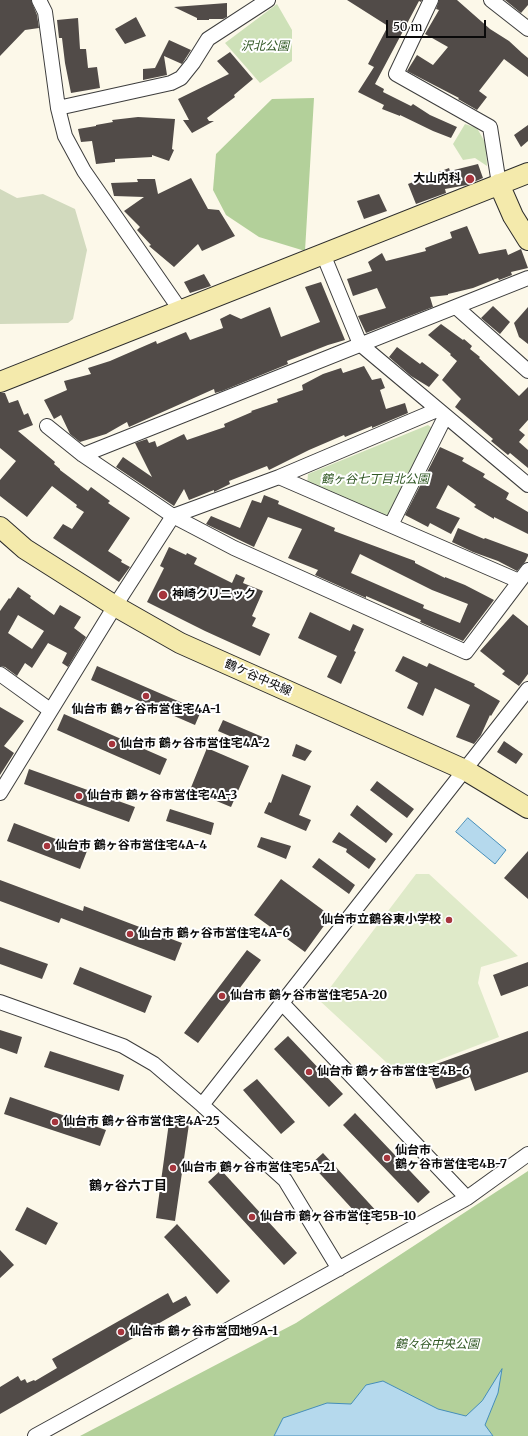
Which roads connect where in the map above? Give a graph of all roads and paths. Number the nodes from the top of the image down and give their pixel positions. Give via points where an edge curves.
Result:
1 (39, 0) edge
2 (268, 0) edge
3 (431, 0) edge
4 (491, 0) edge
5 (528, 29) edge
6 (58, 108) junction
7 (528, 173) edge
8 (499, 184) junction
9 (528, 240) edge
10 (323, 254) junction
11 (528, 278) edge
12 (456, 307) junction
13 (181, 311) junction
14 (360, 344) junction
15 (528, 371) edge
16 (0, 382) edge
17 (441, 413) junction
18 (47, 426) dead end
19 (83, 456) junction
20 (279, 477) junction
21 (528, 485) edge
22 (173, 516) junction
23 (391, 525) junction
24 (0, 527) edge
25 (528, 570) edge
26 (519, 581) junction
27 (115, 606) junction
28 (0, 674) edge
29 (528, 689) edge
30 (50, 710) junction
31 (465, 770) junction
32 (0, 793) edge
33 (528, 808) edge
34 (0, 1002) edge
35 (282, 1003) junction
36 (202, 1104) junction
37 (528, 1154) edge
38 (467, 1198) junction
39 (339, 1269) junction
40 (35, 1436) edge

1 - 6 street via 45,12
2 - 6 street via 208,39 181,78 171,83
3 - 8 street via 396,74 490,127
4 - 5 street
6 - 13 street via 65,136 84,171
7 - 8 street
8 - 9 street via 513,216
8 - 10 street
10 - 13 street
10 - 14 street
11 - 12 street
12 - 14 street
12 - 15 street
13 - 16 street
14 - 17 street
14 - 19 street
17 - 20 street
17 - 21 street
17 - 23 street
18 - 19 street
19 - 22 street
20 - 22 street
20 - 23 street
22 - 26 street via 234,548 466,652
22 - 27 street
23 - 26 street
24 - 27 street, 鶴ケ谷中央線 via 25,548
25 - 26 street
27 - 30 street
27 - 31 street, 鶴ケ谷中央線 via 180,643
28 - 30 street
29 - 31 street
30 - 32 street
31 - 33 street, 鶴ケ谷中央線
31 - 35 street
34 - 36 street via 123,1046 154,1064
35 - 36 street
35 - 38 street
36 - 39 street via 285,1180
37 - 38 street
38 - 39 street
39 - 40 street

